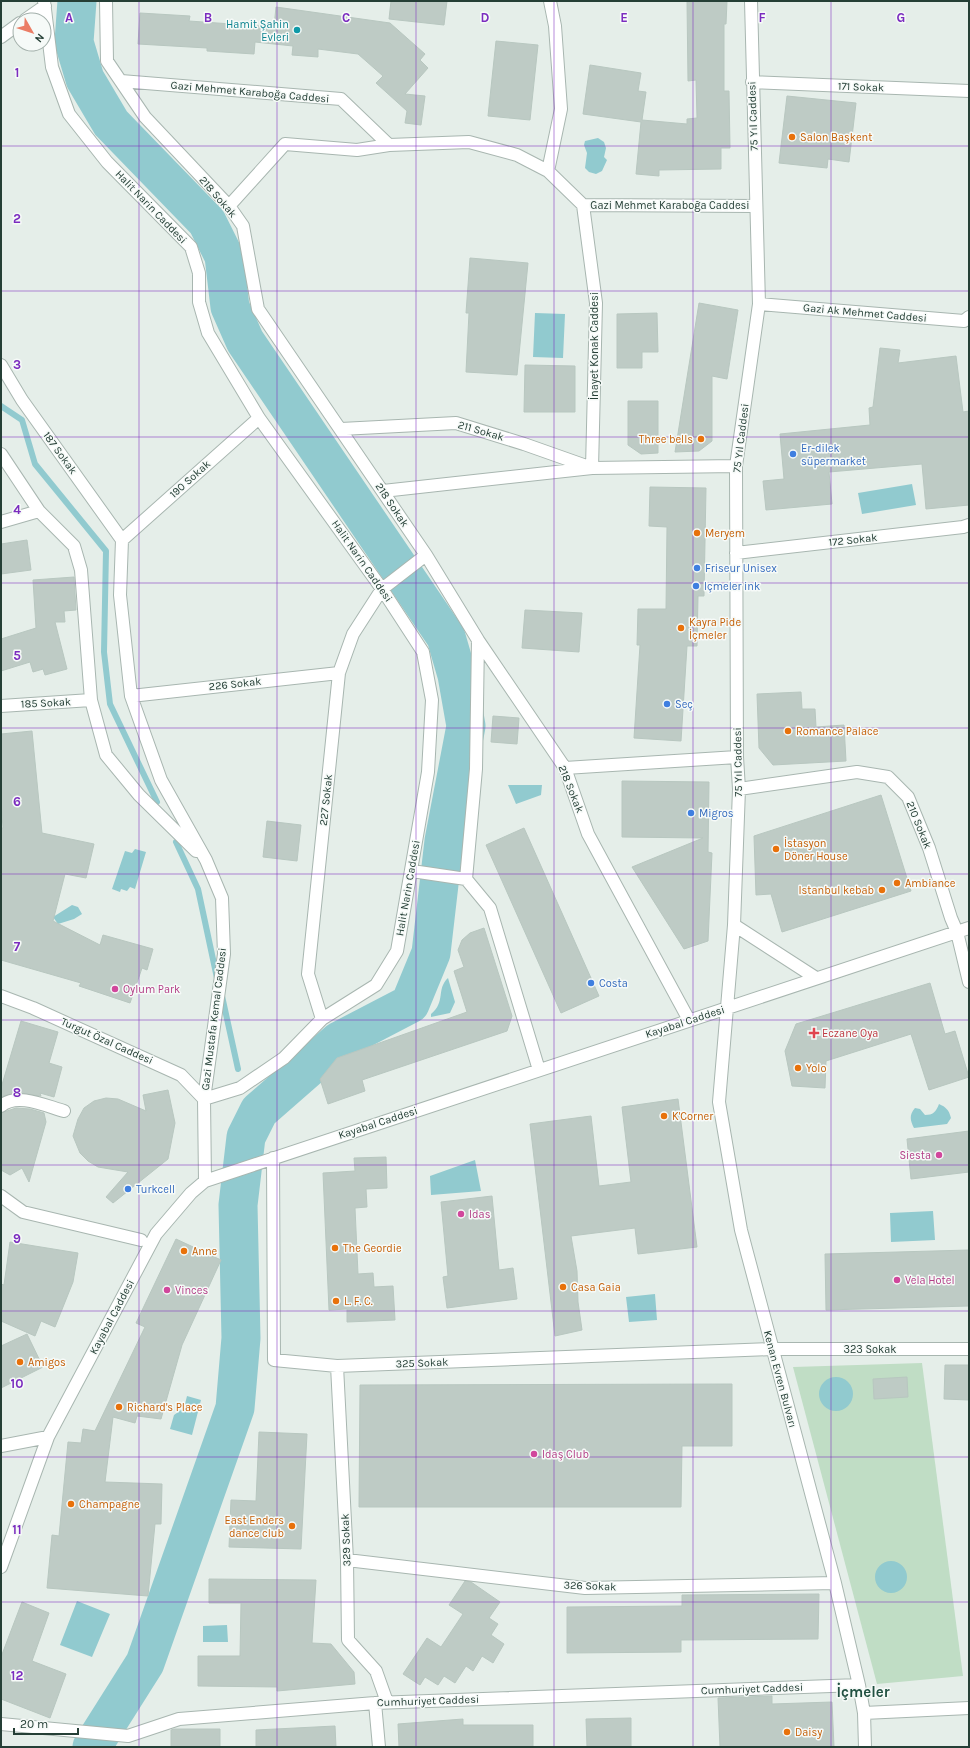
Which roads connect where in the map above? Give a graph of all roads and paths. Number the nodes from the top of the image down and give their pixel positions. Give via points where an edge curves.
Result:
1 (106, 1) edge
2 (550, 1) edge
3 (750, 1) edge
4 (44, 3) edge
5 (34, 12) edge
6 (12, 29) edge
7 (1, 37) edge
8 (121, 81) junction
9 (752, 82) junction
10 (969, 91) edge
11 (389, 145) junction
12 (548, 171) junction
13 (583, 205) junction
14 (229, 206) junction
15 (756, 206) junction
16 (759, 304) junction
17 (969, 317) edge
18 (1, 365) edge
19 (259, 418) junction
20 (341, 429) junction
21 (1, 454) edge
22 (736, 466) junction
23 (592, 468) junction
24 (383, 491) junction
25 (39, 512) junction
26 (1, 522) edge
27 (969, 525) edge
28 (122, 540) junction
29 (736, 553) junction
30 (426, 555) junction
31 (382, 589) junction
32 (478, 640) junction
33 (339, 673) junction
34 (131, 696) junction
35 (91, 700) junction
36 (1, 706) edge
37 (737, 757) junction
38 (565, 768) junction
39 (739, 789) junction
40 (206, 860) junction
41 (412, 871) junction
42 (466, 879) junction
43 (734, 925) junction
44 (969, 928) edge
45 (957, 932) junction
46 (816, 978) junction
47 (969, 982) edge
48 (1, 996) edge
49 (726, 1008) junction
50 (322, 1019) junction
51 (689, 1020) junction
52 (539, 1070) junction
53 (204, 1100) junction
54 (1, 1106) edge
55 (64, 1112) dead end
56 (273, 1158) junction
57 (205, 1181) junction
58 (1, 1196) edge
59 (141, 1240) dead end
60 (772, 1349) junction
61 (969, 1349) edge
62 (337, 1366) junction
63 (48, 1437) junction
64 (1, 1446) edge
65 (347, 1560) junction
66 (1, 1567) edge
67 (835, 1583) junction
68 (859, 1685) junction
69 (381, 1702) junction
70 (969, 1708) edge
71 (864, 1713) junction
72 (1, 1724) edge
73 (126, 1742) edge
74 (379, 1747) edge
75 (865, 1747) edge

1 - 8 street, 218 Sokak via 107,61
2 - 12 street via 555,26 561,108
3 - 9 street, 75 Yıl Caddesi
4 - 5 street
4 - 19 street, Halit Narin Caddesi via 52,67 69,114 107,162 191,247 199,273 199,302 208,333
6 - 7 street
8 - 11 street, Gazi Mehmet Karaboğa Caddesi via 341,100
8 - 14 street, 218 Sokak via 144,117
9 - 10 street, 171 Sokak
9 - 15 street, 75 Yıl Caddesi
11 - 12 street via 469,142 517,155
11 - 14 street via 357,150 285,144
12 - 13 street
13 - 15 street, Gazi Mehmet Karaboğa Caddesi
13 - 23 street, İnayet Konak Caddesi via 596,303
14 - 20 street, 218 Sokak via 243,226 258,309
15 - 16 street, 75 Yıl Caddesi
16 - 17 street, Gazi Ak Mehmet Caddesi via 964,321
16 - 22 street, 75 Yıl Caddesi
18 - 28 street, 187 Sokak via 22,400
19 - 28 street, 190 Sokak
19 - 31 street, Halit Narin Caddesi
20 - 23 street, 211 Sokak via 456,423
20 - 24 street, 218 Sokak
21 - 25 street, Gazi Mustafa Kemal Caddesi
22 - 23 street, 211 Sokak
22 - 29 street, 75 Yıl Caddesi
23 - 24 street, 211 Sokak
24 - 30 street, 218 Sokak
25 - 26 street
25 - 35 street, Gazi Mustafa Kemal Caddesi via 74,546 82,570
27 - 29 street, 172 Sokak
28 - 34 street, Gazi Mustafa Kemal Caddesi via 120,595
29 - 37 street, 75 Yıl Caddesi
30 - 31 street, 227 Sokak
30 - 32 street, 218 Sokak
31 - 33 street, 227 Sokak via 353,634
31 - 41 street, Halit Narin Caddesi via 423,652 432,700 428,772
32 - 38 street, 218 Sokak
32 - 42 street via 476,769
33 - 34 street, 226 Sokak
33 - 50 street, 227 Sokak via 308,974
34 - 40 street, Gazi Mustafa Kemal Caddesi via 161,780
35 - 36 street, 185 Sokak
35 - 40 street, Gazi Mustafa Kemal Caddesi via 106,755 139,795
37 - 38 street
37 - 39 street, 75 Yıl Caddesi
38 - 51 street, 218 Sokak via 588,834
39 - 43 street, 75 Yıl Caddesi
39 - 45 street, 210 Sokak via 857,772 888,777 908,796 929,848
40 - 53 street, Gazi Mustafa Kemal Caddesi via 222,898 224,959
41 - 42 street
41 - 50 street, Halit Narin Caddesi via 397,951 376,985
42 - 52 street via 490,908
43 - 46 street
43 - 49 street, 75 Yıl Caddesi
44 - 45 street, Kayabal Caddesi
45 - 46 street, Kayabal Caddesi
45 - 47 street, 210 Sokak
46 - 49 street, Kayabal Caddesi
48 - 53 street, Turgut Özal Caddesi via 181,1075
49 - 51 street, Kayabal Caddesi
49 - 60 street, Kenan Evren Bulvarı via 719,1102 741,1230
50 - 53 street, Halit Narin Caddesi via 284,1058 240,1088
51 - 52 street, Kayabal Caddesi
52 - 56 street, Kayabal Caddesi
53 - 57 street, Gazi Mustafa Kemal Caddesi
54 - 55 street via 17,1100
56 - 57 street, Kayabal Caddesi
56 - 62 street, 325 Sokak via 274,1360
57 - 63 street, Kayabal Caddesi via 191,1193 156,1234
58 - 59 street via 23,1212
60 - 61 street, 323 Sokak
60 - 62 street, 325 Sokak
60 - 67 street, Kenan Evren Bulvarı
62 - 65 street, 329 Sokak
63 - 64 street
63 - 66 street, Kayabal Caddesi
65 - 67 street, 326 Sokak via 585,1588
65 - 69 street, 329 Sokak via 348,1640 376,1670
67 - 68 street, Kenan Evren Bulvarı
68 - 69 street, Cumhuriyet Caddesi
68 - 71 street, Kenan Evren Bulvarı
69 - 73 street, Cumhuriyet Caddesi via 179,1718
69 - 74 street, 329 Sokak
70 - 71 street
71 - 75 street, Kenan Evren Bulvarı
72 - 73 street, Cumhuriyet Caddesi via 65,1729

